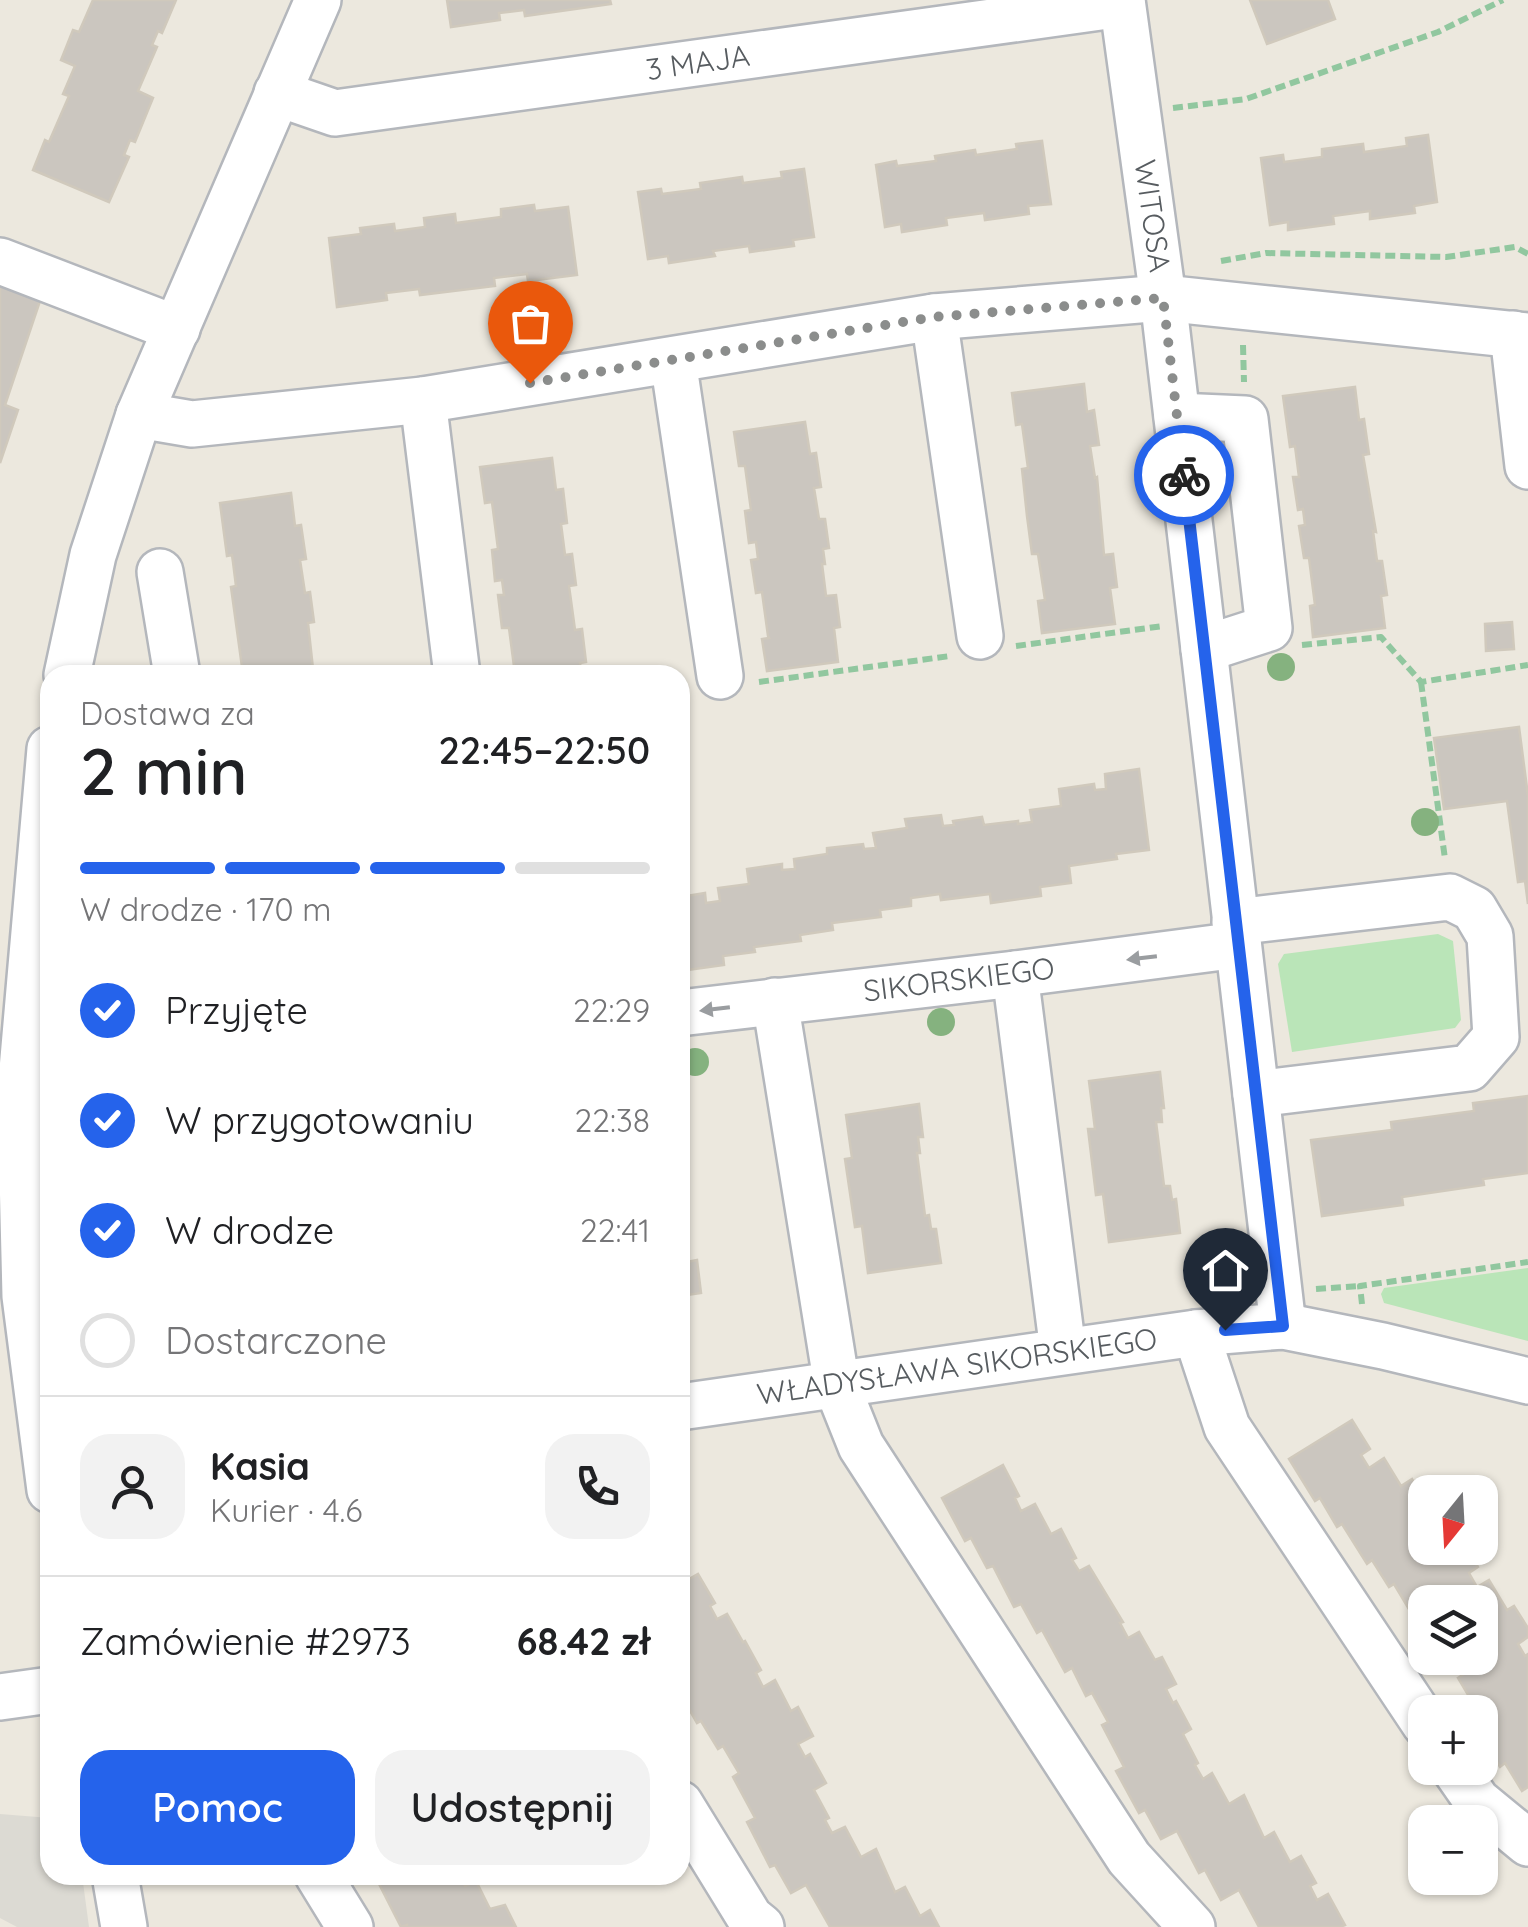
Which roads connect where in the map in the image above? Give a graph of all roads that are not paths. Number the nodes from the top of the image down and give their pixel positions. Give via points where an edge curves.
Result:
1 (318, 0) edge
2 (1122, 2) edge
3 (277, 94) junction
4 (0, 261) edge
5 (1162, 285) junction
6 (934, 317) junction
7 (177, 329) junction
8 (1521, 335) edge
9 (673, 360) junction
10 (423, 400) junction
11 (138, 415) junction
12 (1177, 416) junction
13 (1528, 466) edge
14 (160, 572) dead end
15 (980, 646) road end
16 (1204, 649) junction
17 (68, 665) edge
18 (174, 665) edge
19 (456, 665) edge
20 (739, 679) road end
21 (1237, 934) junction
22 (1014, 974) junction
23 (40, 979) edge
24 (775, 1001) junction
25 (690, 1013) edge
26 (35, 1092) edge
27 (1256, 1094) junction
28 (12, 1236) edge
29 (12, 1295) edge
30 (1283, 1326) junction
31 (1196, 1333) junction
32 (1063, 1351) junction
33 (1528, 1381) edge
34 (837, 1386) junction
35 (690, 1406) edge
36 (40, 1438) edge
37 (40, 1692) edge
38 (0, 1698) edge
39 (1408, 1699) edge
40 (1466, 1785) edge
41 (690, 1820) edge
42 (1528, 1844) edge
43 (117, 1885) edge
44 (324, 1885) edge
45 (124, 1927) edge
46 (350, 1927) edge
47 (761, 1927) edge
48 (1192, 1927) edge

1 - 3 street
2 - 3 street, 3 MAJA via 335,113
2 - 5 street, WITOSA
3 - 7 street
4 - 7 street
5 - 6 street
5 - 8 street
5 - 12 street, WITOSA
6 - 9 street
6 - 15 street
7 - 11 street
8 - 13 street
9 - 10 street
9 - 20 street
10 - 11 street via 192,424
10 - 19 street
11 - 17 street via 93,555
12 - 16 street, WITOSA
12 - 16 street via 1244,420 1270,628
14 - 18 street
16 - 21 street, WITOSA
21 -> 22 street, SIKORSKIEGO
21 - 27 street, WITOSA
21 - 27 street, SIKORSKIEGO via 1450,897 1474,910 1490,936 1496,1037 1470,1068
22 - 24 street, SIKORSKIEGO
22 - 32 street
23 - 26 street
24 -> 25 street, SIKORSKIEGO
24 - 34 street
26 - 28 street
27 - 30 street, WITOSA
28 - 29 street
29 - 36 street
30 - 31 street, WŁADYSŁAWA SIKORSKIEGO
30 - 33 street, WŁADYSŁAWA SIKORSKIEGO
31 - 32 street, WŁADYSŁAWA SIKORSKIEGO
31 - 39 street via 1226,1427
32 - 34 street, WŁADYSŁAWA SIKORSKIEGO
34 - 35 street, WŁADYSŁAWA SIKORSKIEGO
34 - 48 street via 861,1446 1118,1842
37 - 38 street
40 - 42 street
41 - 47 street
43 - 45 street
44 - 46 street

